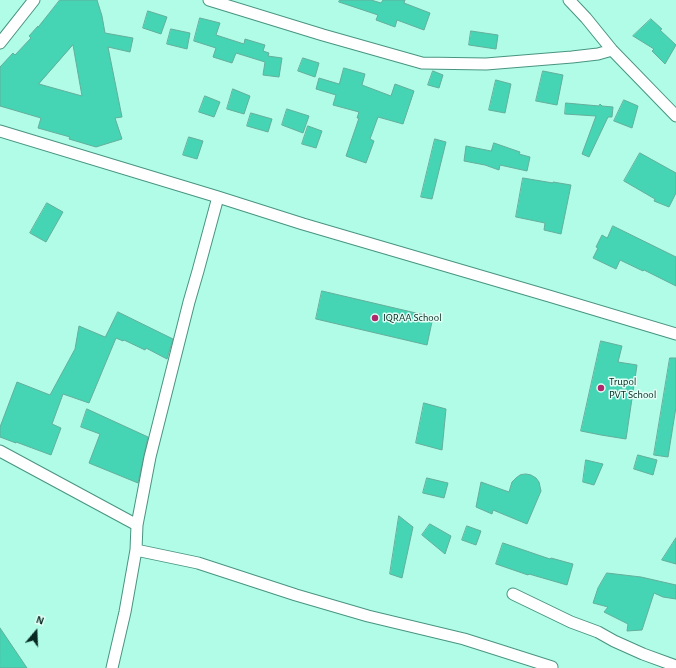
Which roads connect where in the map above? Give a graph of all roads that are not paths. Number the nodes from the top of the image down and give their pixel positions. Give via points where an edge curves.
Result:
1 (34, 0) edge
2 (209, 0) edge
3 (569, 0) edge
4 (0, 44) edge
5 (612, 50) junction
6 (676, 116) edge
7 (0, 131) edge
8 (218, 197) junction
9 (676, 334) edge
10 (0, 451) edge
11 (137, 525) junction
12 (136, 550) junction
13 (513, 594) dead end
14 (676, 666) edge
15 (552, 667) dead end
16 (112, 668) edge

1 - 4 street
2 - 5 street via 422,63 486,64 572,57
3 - 5 street
5 - 6 street
7 - 8 street
8 - 9 street
8 - 11 street via 150,457
10 - 11 street
11 - 12 street
12 - 15 street via 198,563 296,595 368,616 464,638
12 - 16 street
13 - 14 street via 643,654

